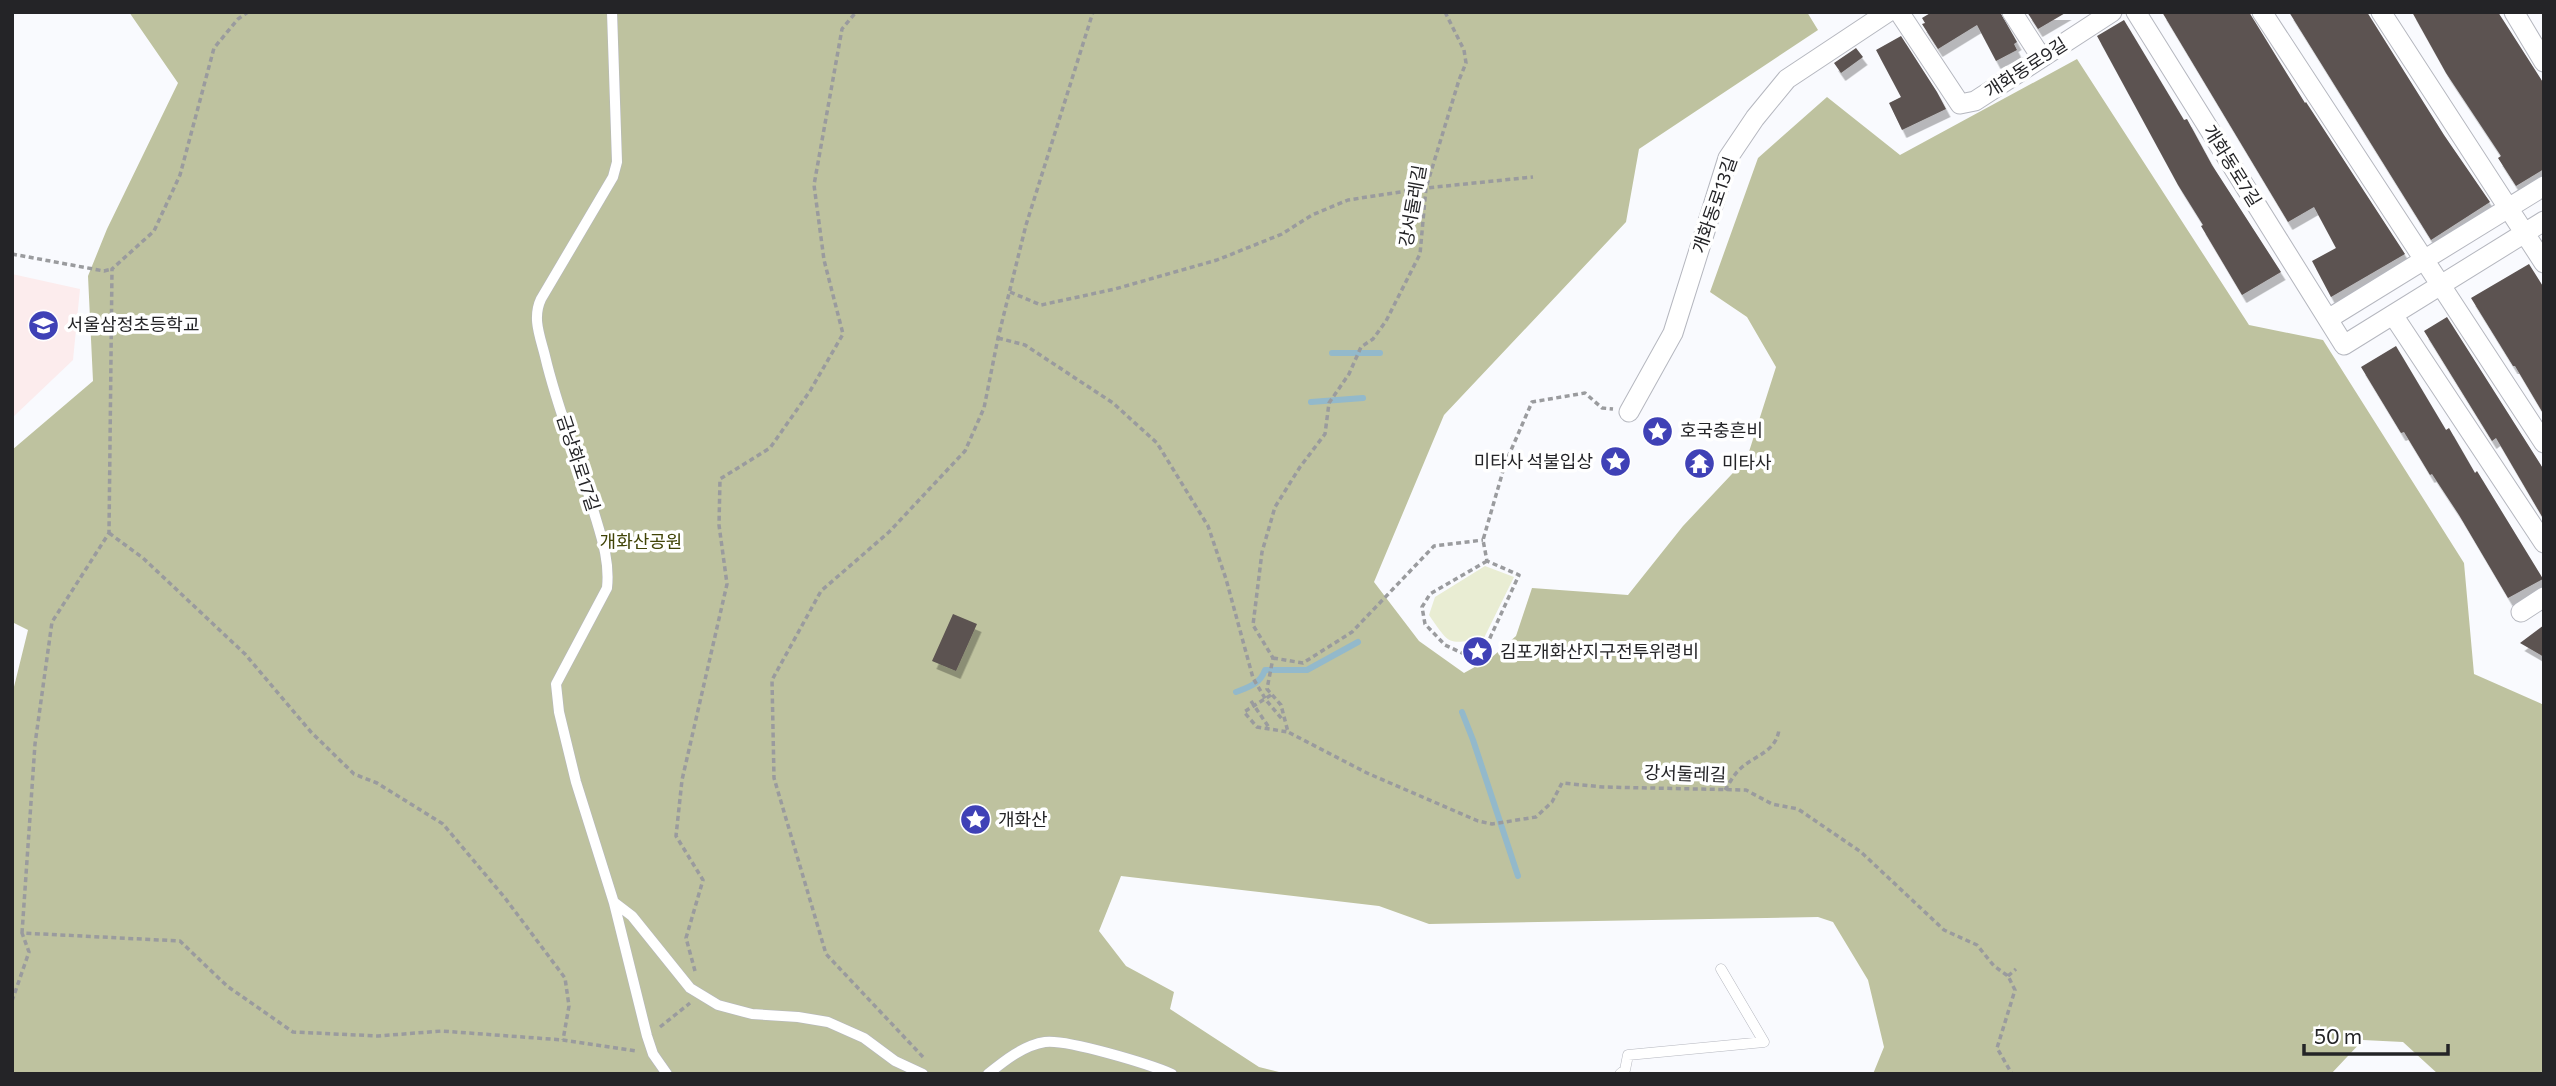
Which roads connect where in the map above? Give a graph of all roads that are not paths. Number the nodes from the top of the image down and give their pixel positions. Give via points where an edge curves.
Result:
1 (612, 12) edge
2 (1888, 12) edge
3 (1899, 12) edge
4 (2012, 12) edge
5 (2112, 12) edge
6 (2136, 12) edge
7 (2262, 12) edge
8 (2381, 12) edge
9 (2514, 12) edge
10 (2041, 57) junction
11 (2544, 62) edge
12 (2544, 186) edge
13 (2508, 208) junction
14 (2544, 221) edge
15 (2524, 233) junction
16 (2425, 259) junction
17 (2544, 263) edge
18 (2441, 284) junction
19 (2393, 315) junction
20 (2328, 319) junction
21 (1629, 412) road end
22 (2544, 443) edge
23 (2544, 543) edge
24 (2544, 597) edge
25 (2521, 612) dead end
26 (614, 903) junction
27 (1721, 969) dead end
28 (667, 1074) edge
29 (923, 1074) edge
30 (988, 1074) edge
31 (1172, 1074) edge
32 (1620, 1074) edge

1 - 26 lane, 금낭화로17길 via 617,162 613,177 536,309 536,321 607,555 607,588 556,684 566,746
2 - 21 street, 개화동로13길 via 1787,79 1728,158 1673,333
3 - 10 street, 개화동로9길 via 1960,104 1975,101
4 - 10 street
5 - 10 street, 개화동로9길
6 - 20 street, 개화동로7길
7 - 16 street
8 - 13 street
9 - 11 street
12 - 13 street
13 - 15 street
13 - 16 street
14 - 15 street, 개화동로7길
15 - 17 street
15 - 18 street, 개화동로7길
16 - 18 street
16 - 20 street
18 - 19 street, 개화동로7길
18 - 22 street
19 - 20 street, 개화동로7길 via 2344,345
19 - 23 street
24 - 25 street
26 - 28 lane, 금낭화로17길 via 647,1037
26 - 29 lane via 632,916 690,988 718,1005 739,1012 828,1022
27 - 32 lane via 1764,1042 1628,1055
30 - 31 lane via 1026,1048 1044,1042 1063,1042

